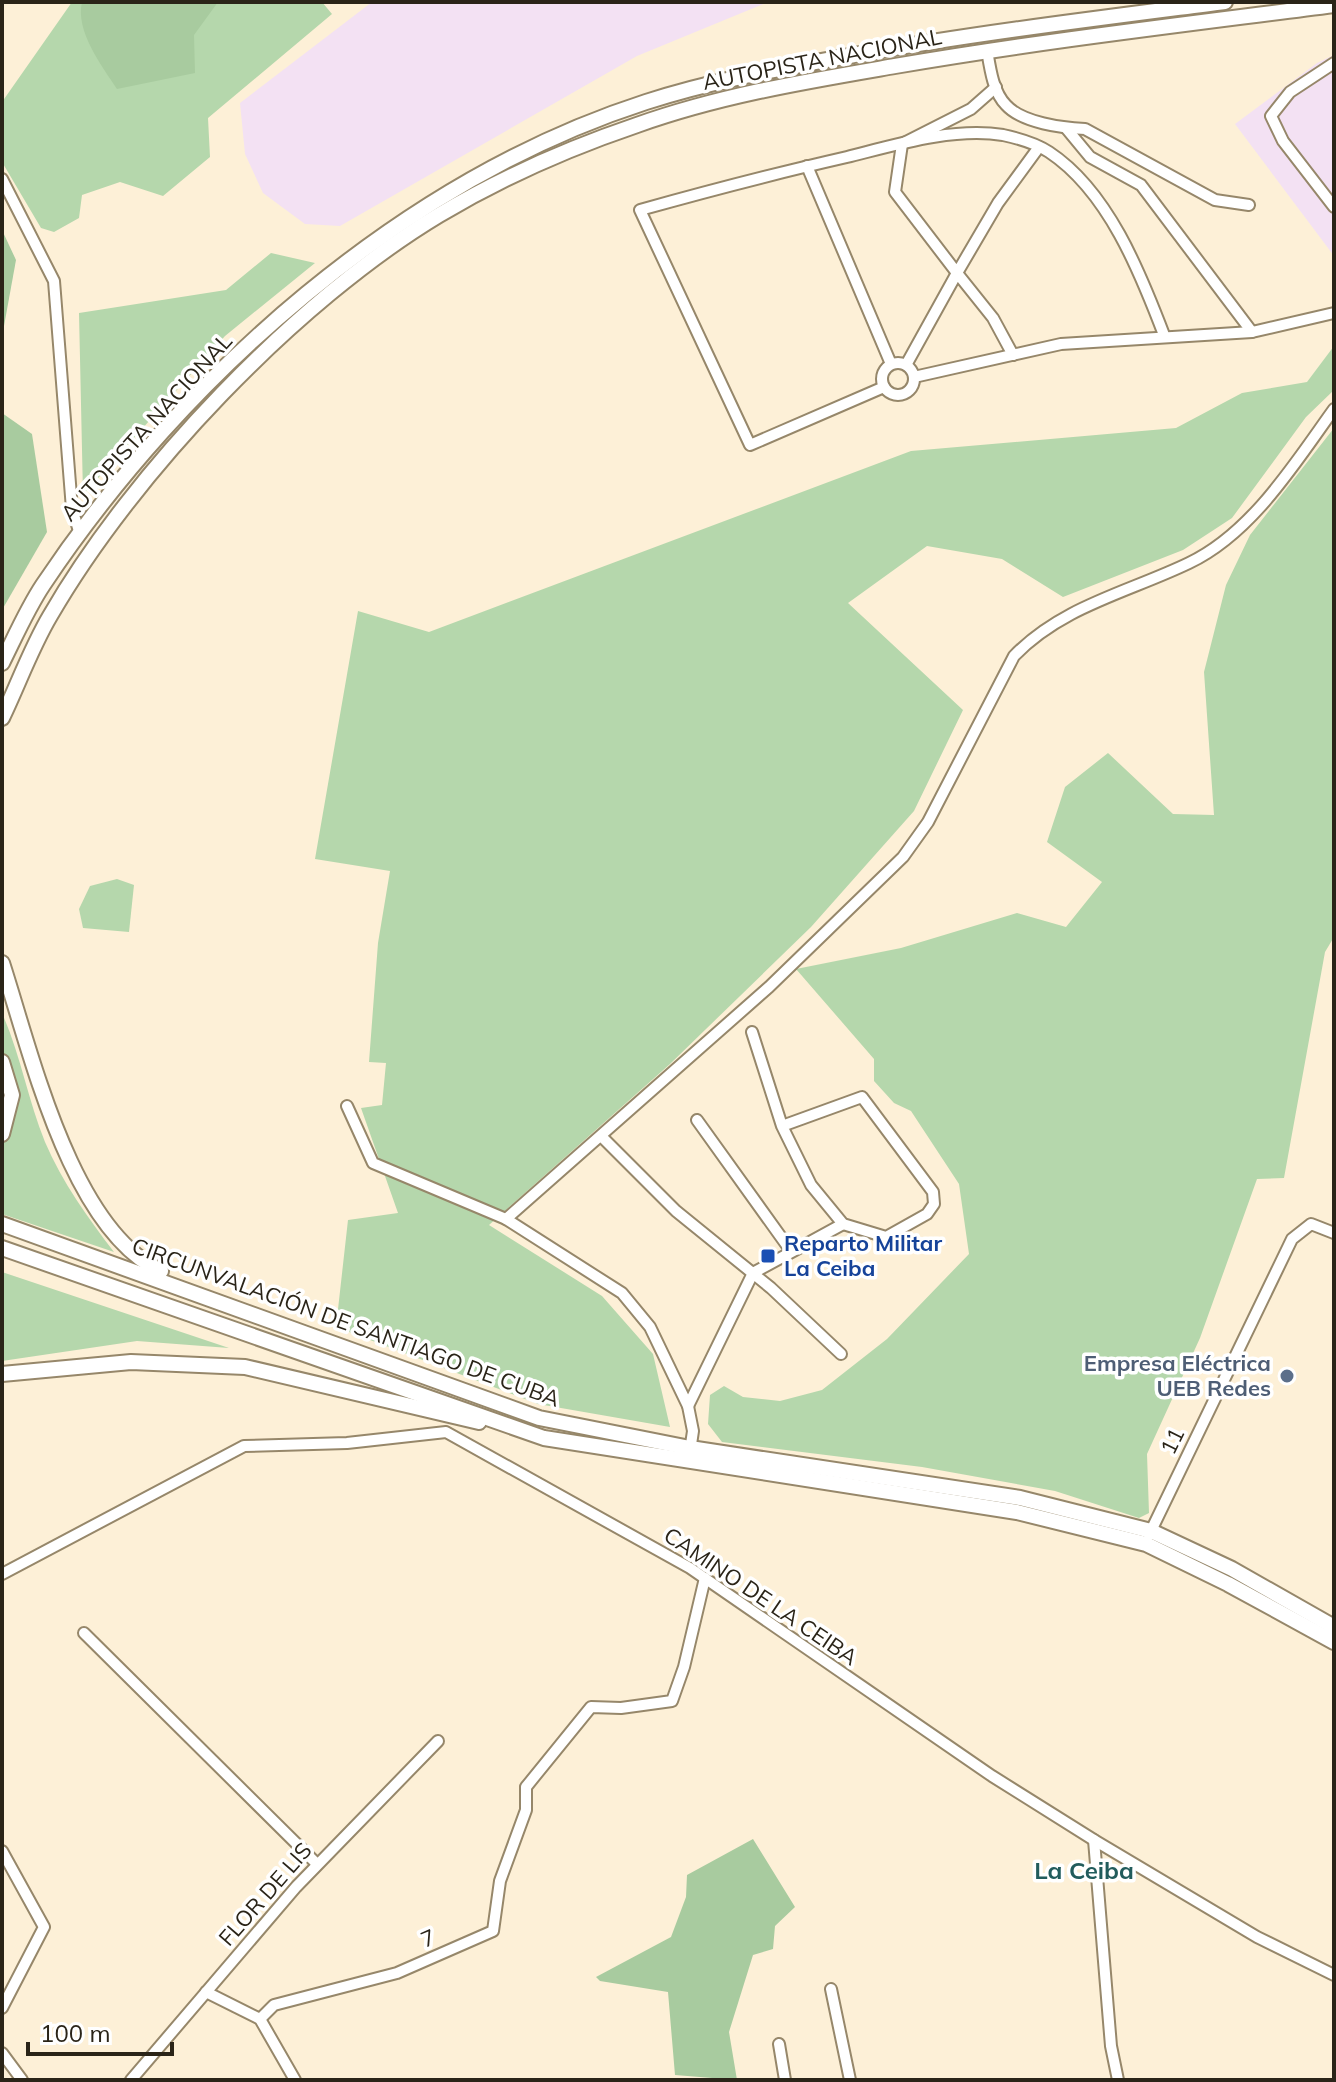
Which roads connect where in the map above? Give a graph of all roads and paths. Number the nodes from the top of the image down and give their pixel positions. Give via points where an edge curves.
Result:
1 (1225, 2) edge
2 (1334, 5) edge
3 (987, 50) junction
4 (1334, 63) edge
5 (996, 87) junction
6 (1066, 128) junction
7 (902, 144) junction
8 (1039, 147) junction
9 (807, 166) junction
10 (2, 179) edge
11 (1249, 205) dead end
12 (1334, 207) edge
13 (957, 273) junction
14 (1334, 313) edge
15 (1252, 332) junction
16 (1164, 335) junction
17 (1013, 355) junction
18 (891, 364) junction
19 (906, 365) junction
20 (914, 377) junction
21 (884, 387) junction
22 (1334, 409) edge
23 (80, 534) junction
24 (41, 587) junction
25 (2, 649) edge
26 (2, 663) edge
27 (3, 718) edge
28 (2, 963) edge
29 (752, 1032) dead end
30 (2, 1062) edge
31 (347, 1106) dead end
32 (697, 1120) dead end
33 (782, 1126) junction
34 (2, 1134) edge
35 (602, 1137) junction
36 (506, 1219) junction
37 (2, 1224) edge
38 (843, 1224) junction
39 (1334, 1233) edge
40 (2, 1248) edge
41 (791, 1251) junction
42 (753, 1273) junction
43 (267, 1319) junction
44 (841, 1354) dead end
45 (2, 1374) edge
46 (688, 1406) junction
47 (451, 1416) junction
48 (422, 1432) junction
49 (544, 1438) junction
50 (689, 1456) junction
51 (1148, 1538) junction
52 (2, 1574) edge
53 (705, 1578) junction
54 (1334, 1627) edge
55 (84, 1633) dead end
56 (1334, 1642) edge
57 (438, 1741) dead end
58 (1094, 1840) junction
59 (2, 1851) edge
60 (317, 1864) junction
61 (1334, 1975) edge
62 (831, 1989) dead end
63 (206, 1992) junction
64 (2, 2008) edge
65 (260, 2019) junction
66 (779, 2044) dead end
67 (2, 2053) edge
68 (22, 2080) edge
69 (131, 2080) edge
70 (295, 2080) edge
71 (785, 2080) edge
72 (850, 2080) edge
73 (1118, 2080) edge

1 - 23 highway, AUTOPISTA NACIONAL via 996,32 756,73 645,102 513,157 427,203 246,346
2 - 3 highway, AUTOPISTA NACIONAL
3 - 5 street
3 - 27 highway, AUTOPISTA NACIONAL via 779,85 688,109 517,173 438,216 308,315 178,443 131,498 49,617
4 - 12 street via 1290,92 1271,116 1283,141
5 - 6 street via 1013,111
5 - 7 street via 971,109
6 - 11 street via 1085,129 1215,200
6 - 15 street via 1090,157 1141,185
7 - 8 street via 1002,135
7 - 9 street
7 - 13 street via 895,192
8 - 13 street
8 - 16 street via 1077,173 1116,231
9 - 18 street
9 - 21 street via 640,210 750,445
10 - 23 street via 54,281 72,509
13 - 17 street via 993,318
13 - 19 street
14 - 15 street
15 - 16 street
16 - 17 street via 1061,344
17 - 20 street
18 - 19 street
18 - 21 street via 882,377
19 - 20 street
20 - 21 street via 912,388 903,395
22 - 35 street via 1240,527 1192,562 1071,613 1031,637 1014,656 928,822 903,857
23 - 24 highway, AUTOPISTA NACIONAL
24 - 25 highway
24 - 26 highway, AUTOPISTA NACIONAL
28 - 43 highway via 55,1126 86,1195 123,1247 144,1263
29 - 33 street
30 - 34 highway via 12,1095
31 - 36 street via 373,1163
32 - 41 street
33 - 38 street via 811,1185
33 - 38 street via 862,1097 933,1192 934,1204 927,1214 886,1237
35 - 36 street
35 - 42 street via 676,1211
36 - 46 street via 622,1293 650,1327
37 - 43 highway, CIRCUNVALACIÓN DE SANTIAGO DE CUBA
38 - 41 street
39 - 51 street, 11 via 1311,1224 1292,1239
40 - 49 highway, CIRCUNVALACIÓN DE SANTIAGO DE CUBA
41 - 42 street
42 - 44 street
42 - 46 street
43 - 50 highway, CIRCUNVALACIÓN DE SANTIAGO DE CUBA via 539,1418
45 - 47 highway via 131,1362 245,1367
46 - 50 street via 693,1431
47 - 48 street
47 - 49 highway
48 - 52 street, CAMINO DE LA CEIBA via 347,1443 244,1446
48 - 53 street, CAMINO DE LA CEIBA via 446,1432
49 - 50 highway, CIRCUNVALACIÓN DE SANTIAGO DE CUBA
50 - 51 highway, CIRCUNVALACIÓN DE SANTIAGO DE CUBA via 1020,1498
51 - 54 highway via 1232,1569
51 - 56 highway
53 - 58 street, CAMINO DE LA CEIBA
53 - 65 street, 7 via 672,1701 587,1710 526,1787 526,1810 500,1881 493,1931 397,1973 274,2005
55 - 60 street
57 - 60 street, FLOR DE LIS
58 - 61 street, CAMINO DE LA CEIBA via 1257,1937
58 - 73 street
59 - 64 street via 44,1927
60 - 63 street, FLOR DE LIS
62 - 72 street
63 - 65 street
63 - 69 street, FLOR DE LIS
65 - 70 street
66 - 71 street
67 - 68 street

